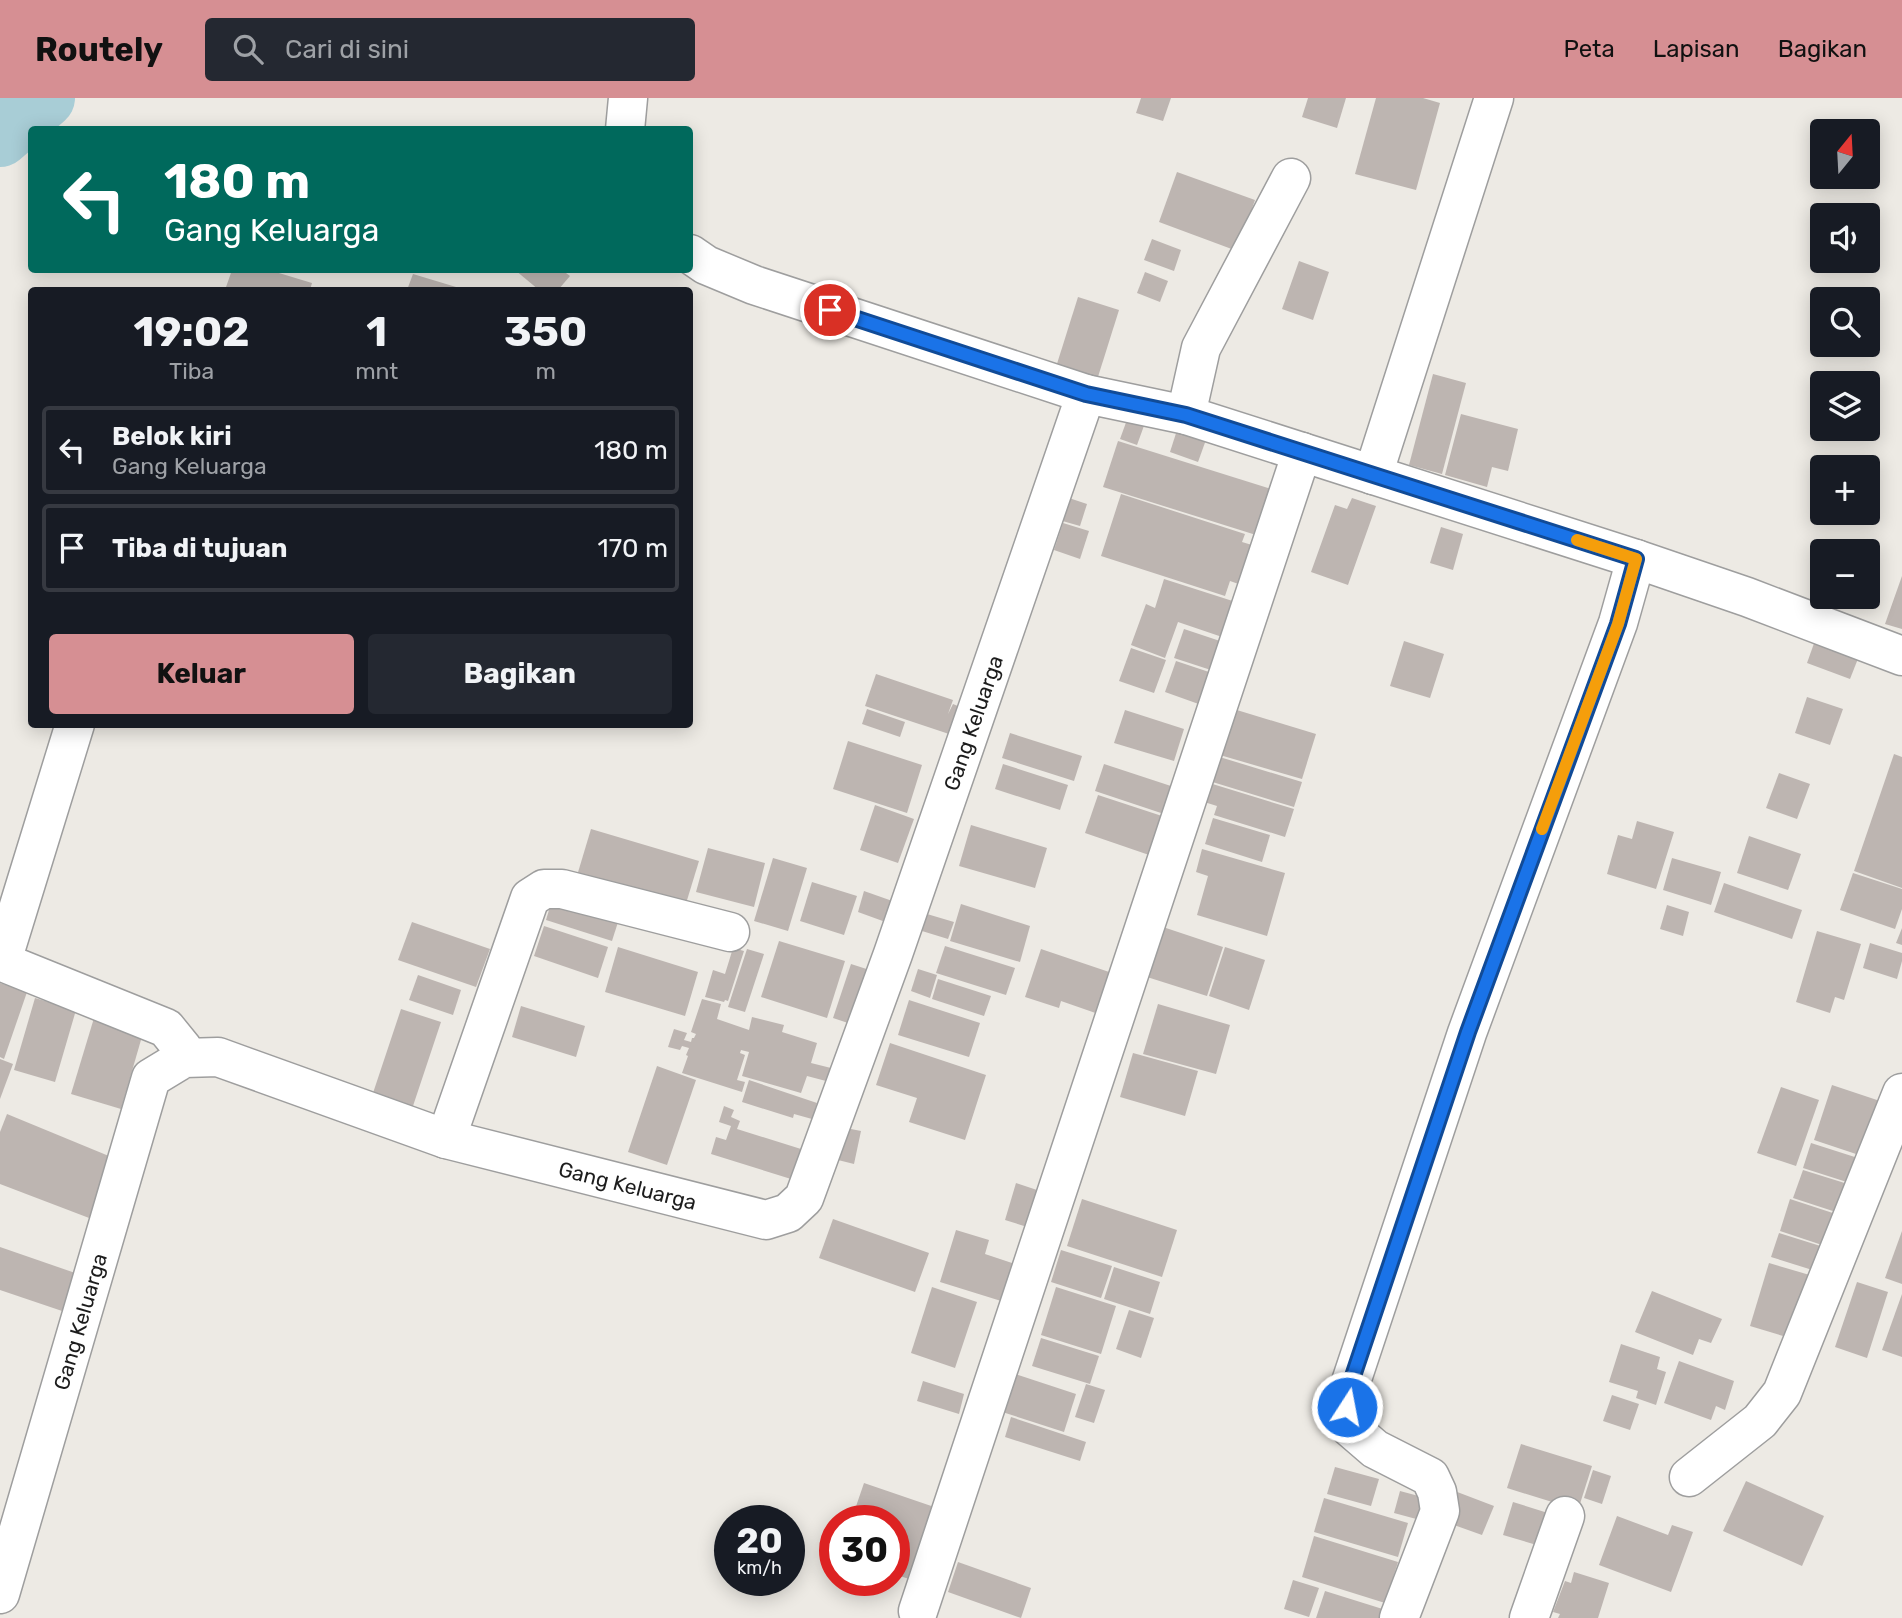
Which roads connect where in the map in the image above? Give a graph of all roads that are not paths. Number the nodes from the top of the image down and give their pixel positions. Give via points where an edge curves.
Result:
1 (628, 98) edge
2 (1494, 98) edge
3 (625, 126) edge
4 (1291, 177) dead end
5 (693, 256) edge
6 (1086, 394) junction
7 (1186, 415) junction
8 (1302, 452) junction
9 (1373, 475) junction
10 (1636, 559) junction
11 (1902, 656) edge
12 (74, 728) edge
13 (730, 932) dead end
14 (1, 961) edge
15 (184, 1058) junction
16 (1902, 1093) edge
17 (446, 1139) junction
18 (1689, 1477) dead end
19 (1565, 1516) dead end
20 (0, 1594) edge
21 (918, 1611) dead end
22 (1399, 1618) edge
23 (1529, 1618) edge

1 - 3 street
2 - 9 street
4 - 7 street via 1200,348
5 - 6 street via 754,285
6 - 7 street
6 - 17 street, Gang Keluarga via 890,965 804,1198 788,1213 766,1220
7 - 8 street
8 - 9 street
8 - 21 street
9 - 10 street
10 - 11 street
10 - 22 street via 1618,624 1468,1032 1348,1391 1346,1424 1375,1449 1430,1477 1437,1492 1440,1511
12 - 14 street
13 - 17 street via 562,889 544,889 530,898
14 - 15 street via 166,1028 183,1049
15 - 17 street, Gang Keluarga via 218,1057
15 - 20 street, Gang Keluarga via 150,1078
16 - 18 street via 1782,1393 1760,1421
19 - 23 street

